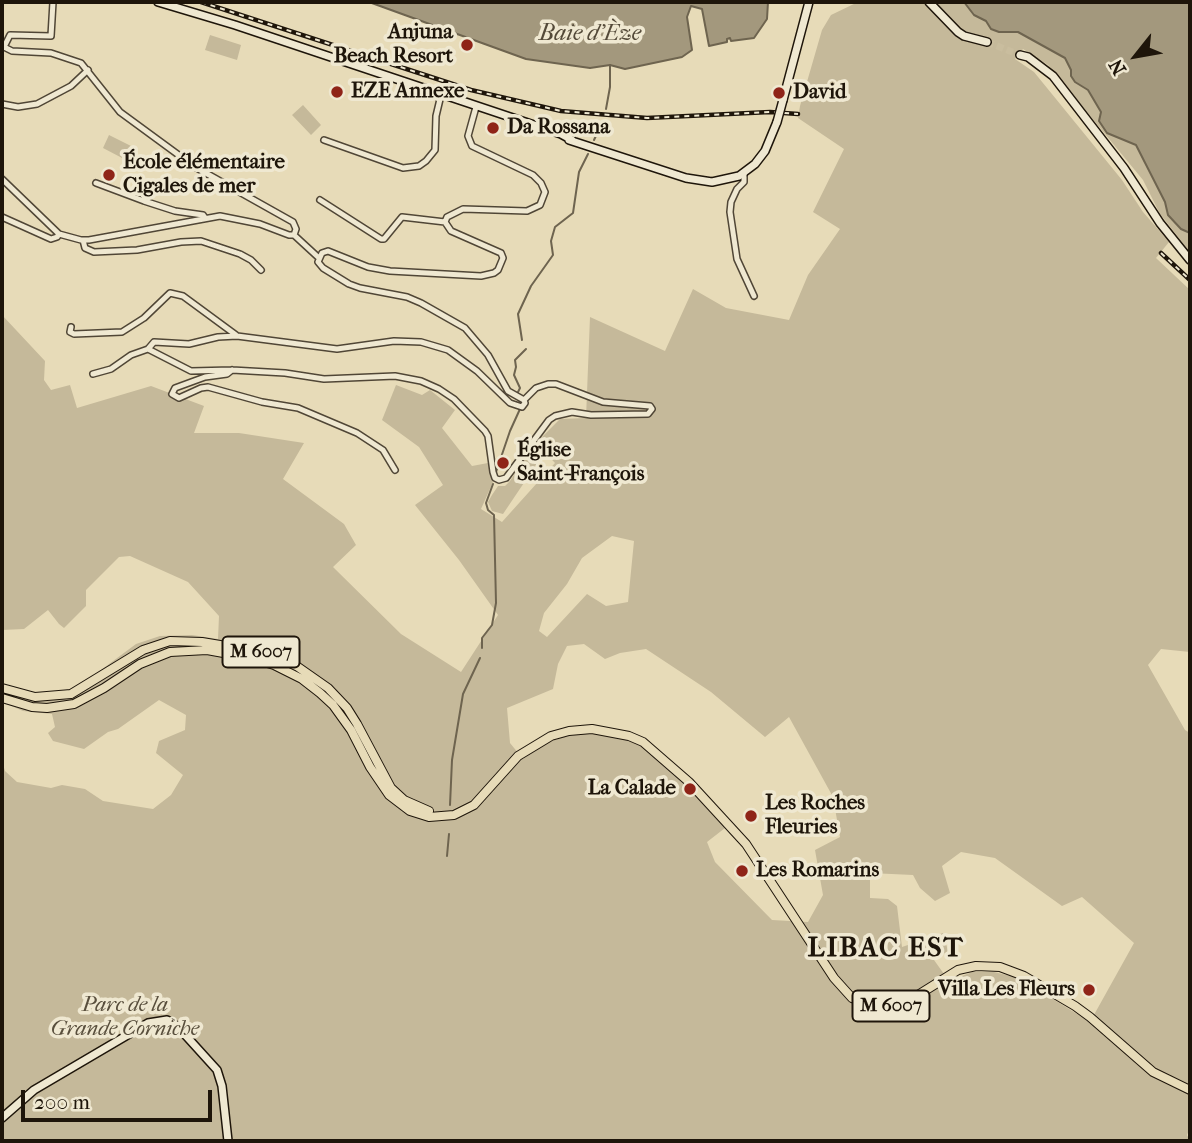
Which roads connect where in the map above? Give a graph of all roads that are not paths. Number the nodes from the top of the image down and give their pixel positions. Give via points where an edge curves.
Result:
1 (53, 2) edge
2 (158, 2) edge
3 (809, 2) edge
4 (929, 2) edge
5 (988, 42) tunnel mouth
6 (3, 47) edge
7 (1020, 55) tunnel mouth
8 (86, 72) junction
9 (441, 95) junction
10 (2, 104) edge
11 (476, 107) junction
12 (324, 140) dead end
13 (744, 173) junction
14 (2, 179) edge
15 (96, 183) dead end
16 (320, 200) dead end
17 (2, 217) edge
18 (205, 218) junction
19 (445, 222) junction
20 (59, 234) junction
21 (293, 236) junction
22 (82, 240) junction
23 (319, 258) junction
24 (1190, 260) edge
25 (261, 270) dead end
26 (754, 296) dead end
27 (71, 327) dead end
28 (237, 336) junction
29 (148, 349) junction
30 (232, 370) junction
31 (93, 374) dead end
32 (524, 400) junction
33 (395, 470) dead end
34 (207, 650) junction
35 (124, 661) junction
36 (2, 688) edge
37 (98, 690) junction
38 (2, 698) edge
39 (463, 810) junction
40 (1190, 1090) edge
41 (2, 1118) edge
42 (228, 1141) edge

1 - 6 street via 51,36 10,35
2 - 9 main road
3 - 13 main road, bridge via 777,122 765,151
4 - 5 main road via 958,32
6 - 8 street via 61,55 81,63
7 - 24 main road via 1053,76
8 - 10 street via 60,93 37,103
8 - 21 street via 120,112 195,167 293,222
9 - 11 main road
9 - 12 street via 436,146 419,166 403,168
11 - 13 main road via 694,180 720,181
11 - 19 street via 468,136 472,146 533,175 545,192 540,205 527,212 463,209
13 - 26 street via 730,212 737,259
14 - 20 street
15 - 18 street
16 - 19 street via 381,239 402,217
17 - 20 street via 51,239
18 - 21 street via 230,217
18 - 22 street
19 - 23 street via 451,231 497,250 503,258 498,270 481,276 421,273 368,267 333,251
20 - 22 street
21 - 23 street
22 - 25 street via 85,248 94,252 201,241 240,254
23 - 32 street via 323,268 349,284 407,297 465,328 488,355 508,391
27 - 28 street via 74,334 122,332 170,293 183,296
28 - 29 street via 189,344 154,342
28 - 32 street via 337,349 394,341 437,345 477,371 510,402 522,407
29 - 30 street via 191,371
29 - 31 street
30 - 32 street via 324,379 396,376 421,381 454,399 485,430 492,472 499,480 506,478 555,416 572,412 648,414 652,409 603,402 556,384 536,388
30 - 33 street via 175,388 172,394 178,398 208,387 298,408 357,433 383,450
34 - 35 main road via 174,647
34 - 37 main road, M 6007 via 159,655
34 - 39 main road, M 6007 via 274,665 320,693 343,718 382,787 397,804 429,817
35 - 36 main road, M 6007 via 71,694 35,697
35 - 37 main road
35 - 39 main road, M 6007 via 156,645 185,640 279,658 339,698 398,796 437,813
37 - 38 main road, M 6007 via 61,707 32,707
39 - 40 main road, M 6007 via 480,801 524,751 545,739 592,729 623,734 643,743 689,782 746,844 852,998 874,1006 895,1006 958,970 1000,967 1058,996 1090,1017 1153,1072
41 - 42 main road via 34,1090 148,1023 167,1020 217,1070

